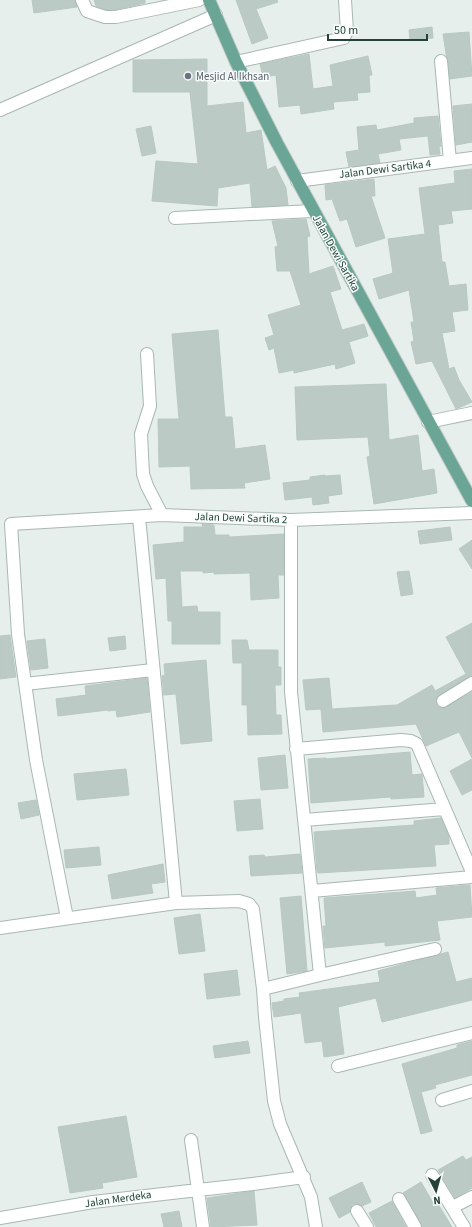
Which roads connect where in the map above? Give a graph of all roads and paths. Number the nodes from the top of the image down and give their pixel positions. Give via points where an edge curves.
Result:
1 (82, 0) edge
2 (199, 0) edge
3 (209, 0) edge
4 (345, 0) edge
5 (216, 15) junction
6 (441, 61) dead end
7 (236, 62) junction
8 (0, 110) edge
9 (472, 158) edge
10 (450, 161) junction
11 (297, 181) junction
12 (312, 211) junction
13 (175, 218) dead end
14 (147, 354) dead end
15 (472, 413) edge
16 (428, 422) junction
17 (472, 501) edge
18 (472, 513) edge
19 (162, 515) junction
20 (139, 517) junction
21 (291, 520) junction
22 (153, 670) junction
23 (472, 683) edge
24 (25, 684) junction
25 (443, 701) dead end
26 (296, 749) junction
27 (445, 809) junction
28 (304, 820) junction
29 (472, 872) edge
30 (472, 877) edge
31 (312, 891) junction
32 (176, 903) junction
33 (67, 918) junction
34 (0, 928) edge
35 (435, 949) dead end
36 (320, 975) junction
37 (263, 989) junction
38 (472, 1033) edge
39 (338, 1066) dead end
40 (472, 1091) edge
41 (442, 1100) dead end
42 (191, 1140) dead end
43 (432, 1175) dead end
44 (304, 1177) junction
45 (198, 1190) junction
46 (472, 1197) edge
47 (399, 1199) dead end
48 (453, 1207) junction
49 (357, 1211) dead end
50 (0, 1218) edge
51 (203, 1227) edge
52 (316, 1227) edge
53 (366, 1227) edge
54 (415, 1227) edge
55 (464, 1227) edge

1 - 2 street via 87,12 105,17
3 - 5 main road, Jalan Dewi Sartika
4 - 7 street via 347,31 344,38
5 - 7 main road, Jalan Dewi Sartika
5 - 8 street
6 - 10 street
7 - 11 main road, Jalan Dewi Sartika
9 - 10 street, Jalan Dewi Sartika 4
10 - 11 street, Jalan Dewi Sartika 4
11 - 12 main road, Jalan Dewi Sartika
12 - 13 street
12 - 16 main road, Jalan Dewi Sartika
14 - 19 street via 150,406 141,434 143,474
15 - 16 street
16 - 17 main road, Jalan Dewi Sartika
18 - 21 street, Jalan Dewi Sartika 2
19 - 20 street, Jalan Dewi Sartika 2
19 - 21 street, Jalan Dewi Sartika 2
20 - 22 street
20 - 24 street, Jalan Dewi Sartika 2 via 11,524 18,634
21 - 26 street via 290,675
22 - 24 street
22 - 32 street
23 - 25 street
24 - 33 street via 40,783
26 - 27 street via 411,741 417,744
26 - 28 street
27 - 28 street
27 - 29 street
28 - 31 street
30 - 31 street
31 - 36 street
32 - 33 street
32 - 37 street via 230,901 249,904 253,909
33 - 34 street
35 - 36 street
36 - 37 street
37 - 44 street via 274,1101 280,1124
38 - 39 street
40 - 41 street
42 - 45 street
43 - 48 street
44 - 45 street, Jalan Merdeka
44 - 52 street
45 - 50 street, Jalan Merdeka via 93,1202
45 - 51 street
46 - 48 street
47 - 54 street
48 - 55 street
49 - 53 street

